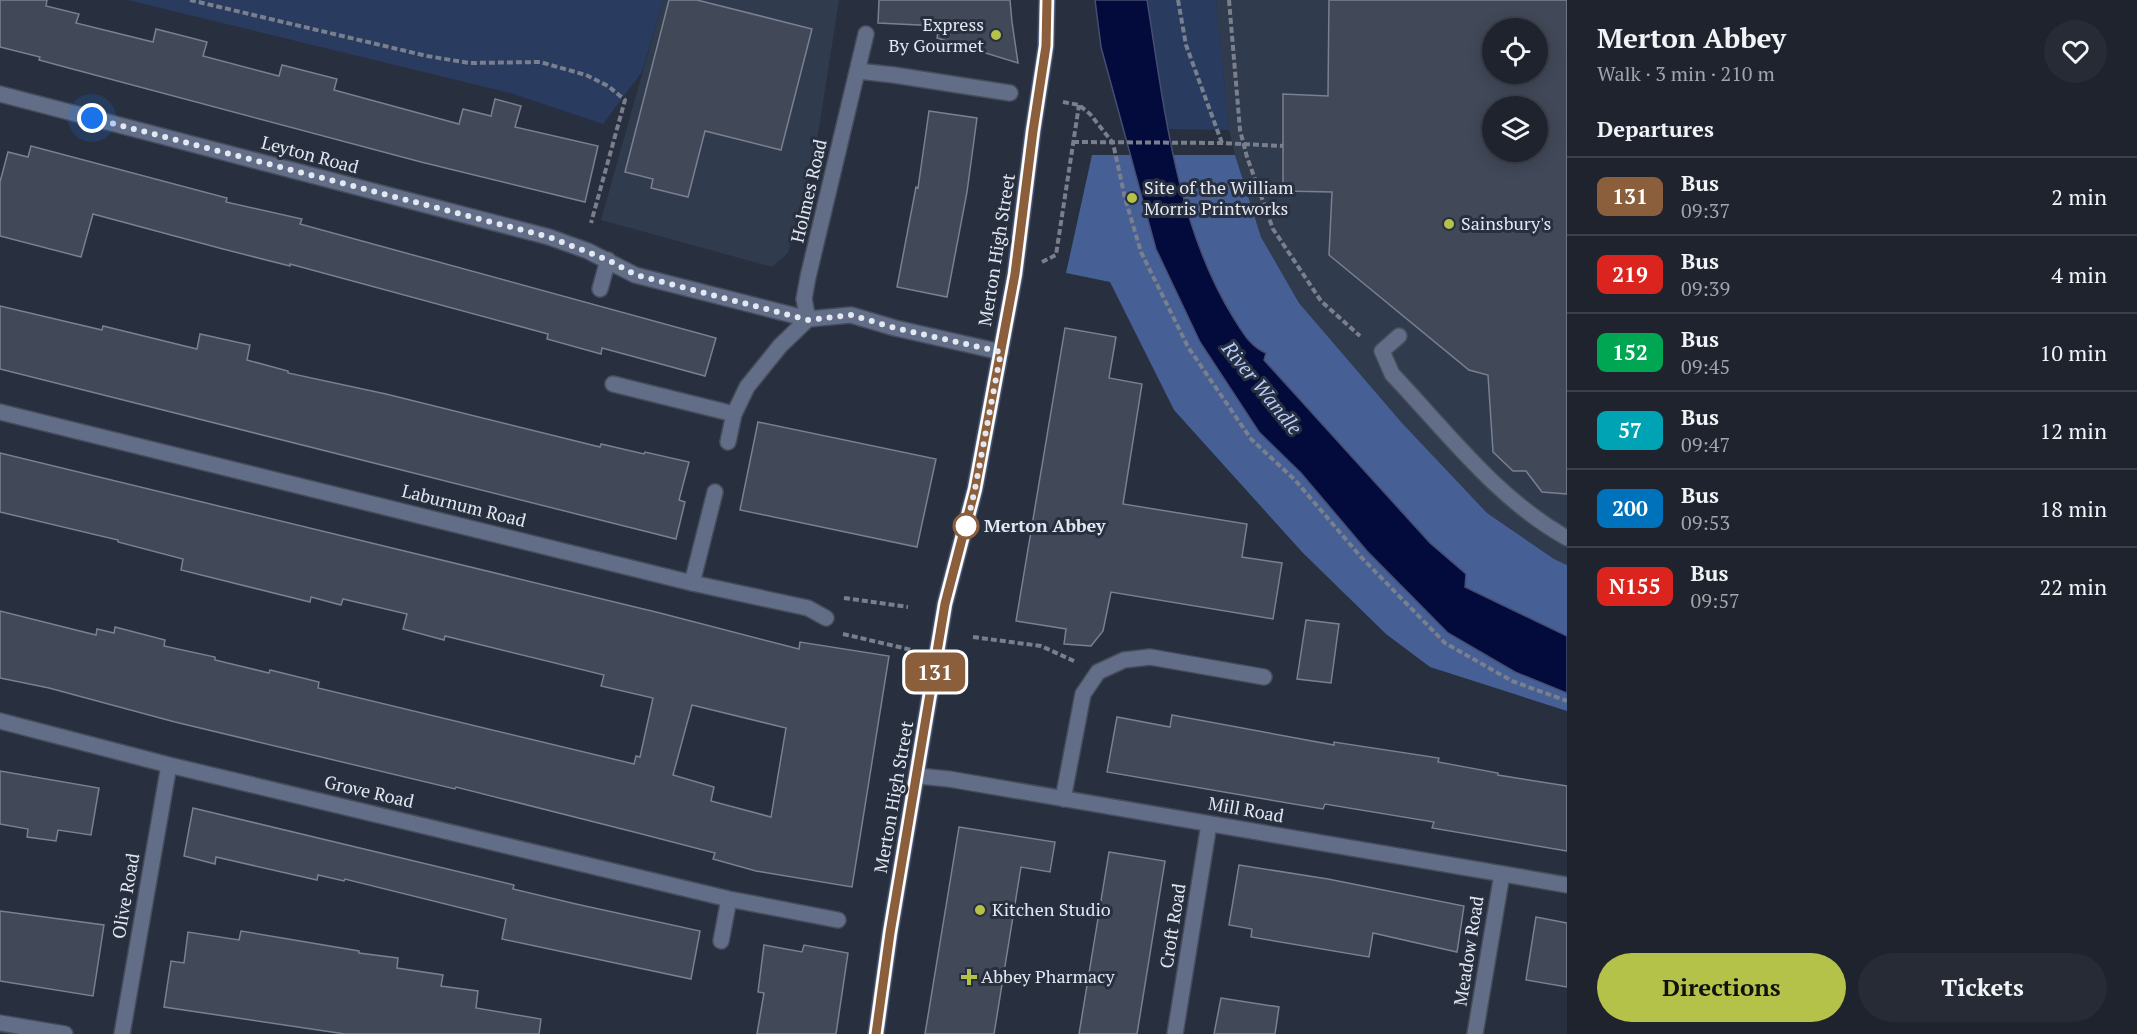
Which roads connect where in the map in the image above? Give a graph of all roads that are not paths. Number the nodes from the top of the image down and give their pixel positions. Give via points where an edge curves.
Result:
1 (1047, 0) edge
2 (866, 34) dead end
3 (858, 72) junction
4 (1010, 93) dead end
5 (0, 94) edge
6 (608, 260) junction
7 (600, 289) dead end
8 (808, 320) junction
9 (1399, 336) dead end
10 (1001, 352) junction
11 (613, 384) dead end
12 (0, 412) edge
13 (734, 414) junction
14 (728, 442) dead end
15 (715, 492) dead end
16 (1567, 538) edge
17 (692, 583) junction
18 (826, 618) road end
19 (1264, 677) dead end
20 (0, 721) edge
21 (169, 765) junction
22 (918, 776) junction
23 (1063, 799) junction
24 (1209, 824) junction
25 (1502, 874) junction
26 (1567, 885) edge
27 (729, 899) junction
28 (838, 920) dead end
29 (721, 941) dead end
30 (0, 1023) edge
31 (65, 1034) edge
32 (122, 1034) edge
33 (876, 1034) edge
34 (1175, 1034) edge
35 (1475, 1034) edge

1 - 10 main road, Merton High Street via 1046,46
2 - 3 street, Holmes Road
3 - 4 street
3 - 8 street, Holmes Road via 808,277 804,299
5 - 6 street, Leyton Road via 549,237
6 - 7 street
6 - 8 street, Leyton Road via 636,275
8 - 10 street via 851,315
8 - 13 street via 780,346 747,387
9 - 16 street via 1382,351 1392,374 1500,490 1542,524
10 - 22 main road, Merton High Street via 975,489 945,604
11 - 13 street
12 - 17 street, Laburnum Road
13 - 14 street
15 - 17 street
17 - 18 street, Laburnum Road via 808,608
19 - 23 street via 1150,657 1124,660 1098,672 1083,694
20 - 21 street, Grove Road
21 - 27 street, Grove Road
21 - 32 street, Olive Road
22 - 23 street, Mill Road
22 - 33 main road, Merton High Street
23 - 24 street, Mill Road
24 - 25 street, Mill Road
24 - 34 street, Croft Road
25 - 26 street, Mill Road
25 - 35 street, Meadow Road
27 - 28 street, Grove Road
27 - 29 street
30 - 31 street

